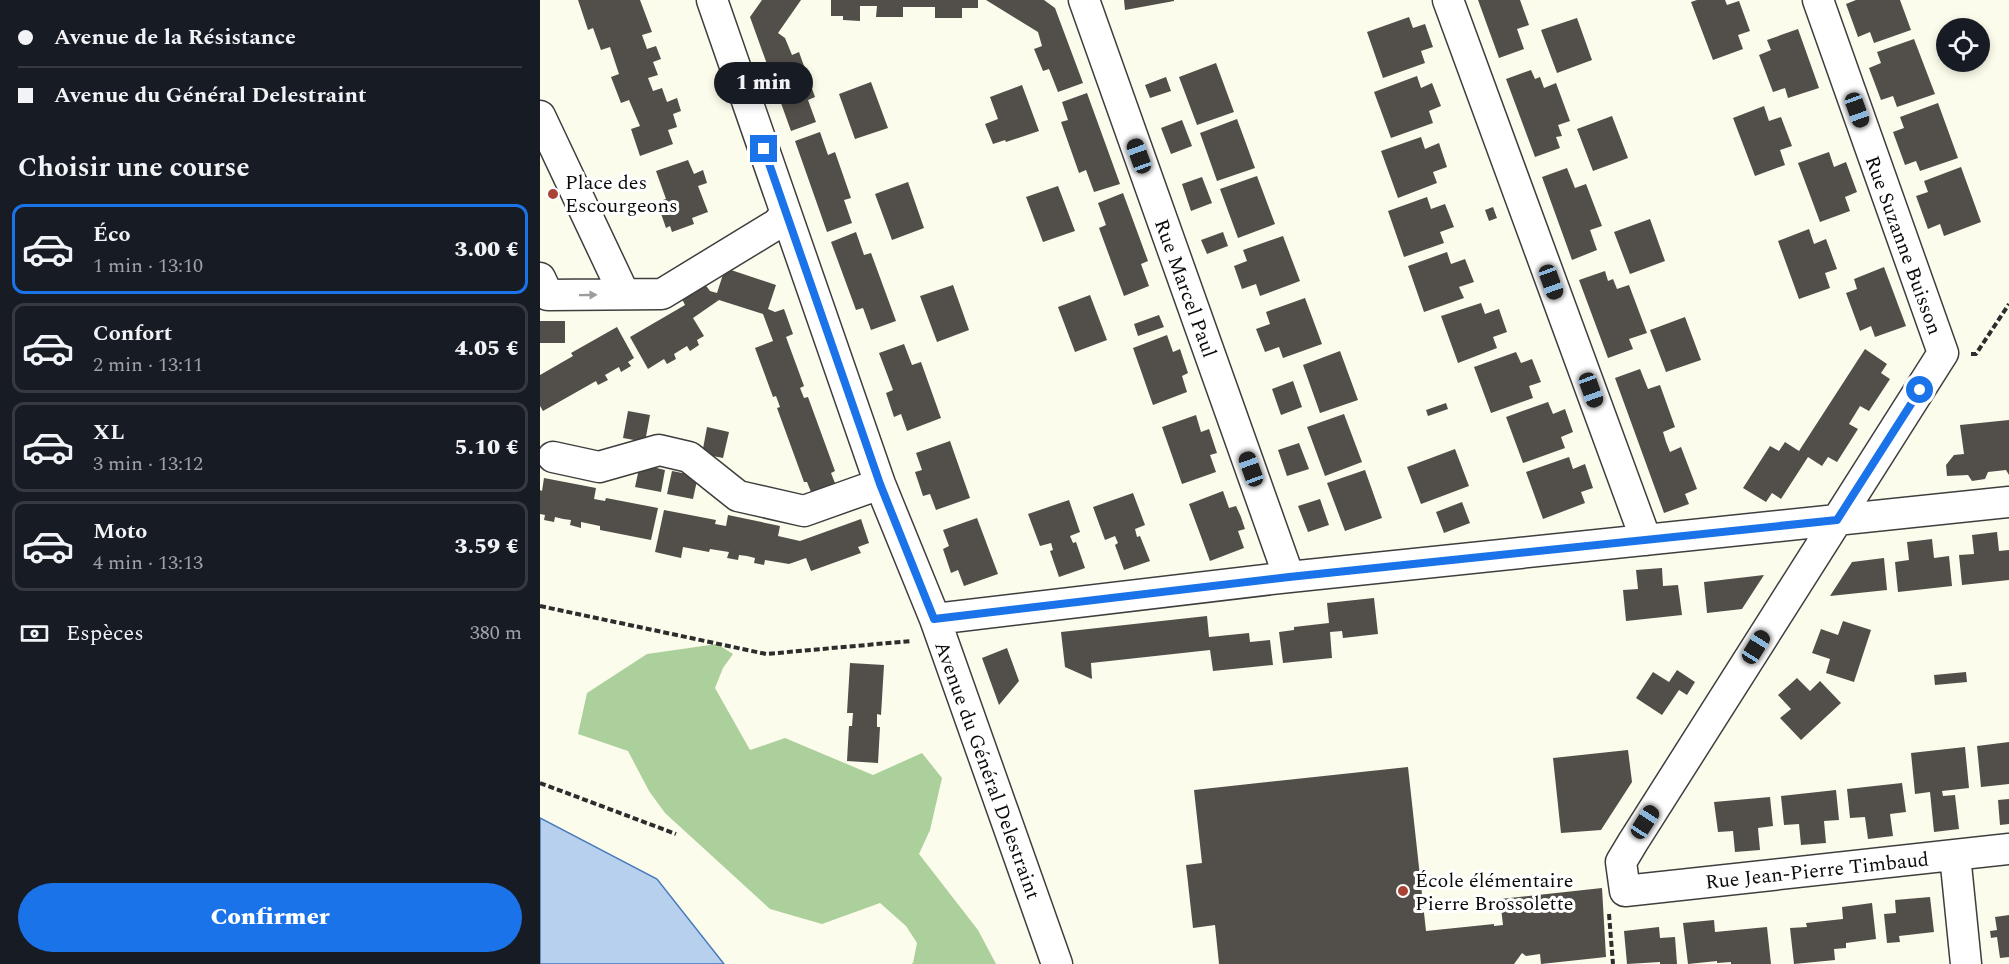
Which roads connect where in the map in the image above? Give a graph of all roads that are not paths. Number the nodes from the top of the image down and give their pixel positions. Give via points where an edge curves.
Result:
1 (711, 0) edge
2 (1084, 0) edge
3 (1448, 0) edge
4 (1818, 0) edge
5 (540, 116) edge
6 (786, 213) junction
7 (540, 278) edge
8 (624, 294) junction
9 (553, 458) dead end
10 (880, 484) junction
11 (2009, 502) edge
12 (1837, 520) junction
13 (1646, 540) junction
14 (1289, 577) junction
15 (934, 619) junction
16 (2009, 849) edge
17 (1955, 855) junction
18 (1057, 964) edge
19 (1966, 964) edge

1 - 6 street, Avenue du Général Delestraint
2 - 14 street, Rue Marcel Paul
3 - 13 street
4 - 12 street, Rue Suzanne Buisson via 1943,353
5 - 8 street
6 - 8 street via 777,224 662,294
6 - 10 street, Avenue du Général Delestraint
7 -> 8 street via 548,295
9 - 10 street via 599,467 659,450 689,457 738,496 804,511
10 - 15 street, Avenue du Général Delestraint
11 - 12 street
12 - 13 street
12 - 17 street, Rue Jean-Pierre Timbaud via 1632,842 1621,862 1624,891
13 - 14 street
14 - 15 street
15 - 18 street, Avenue du Général Delestraint
16 - 17 street, Rue Jean-Pierre Timbaud
17 - 19 street

